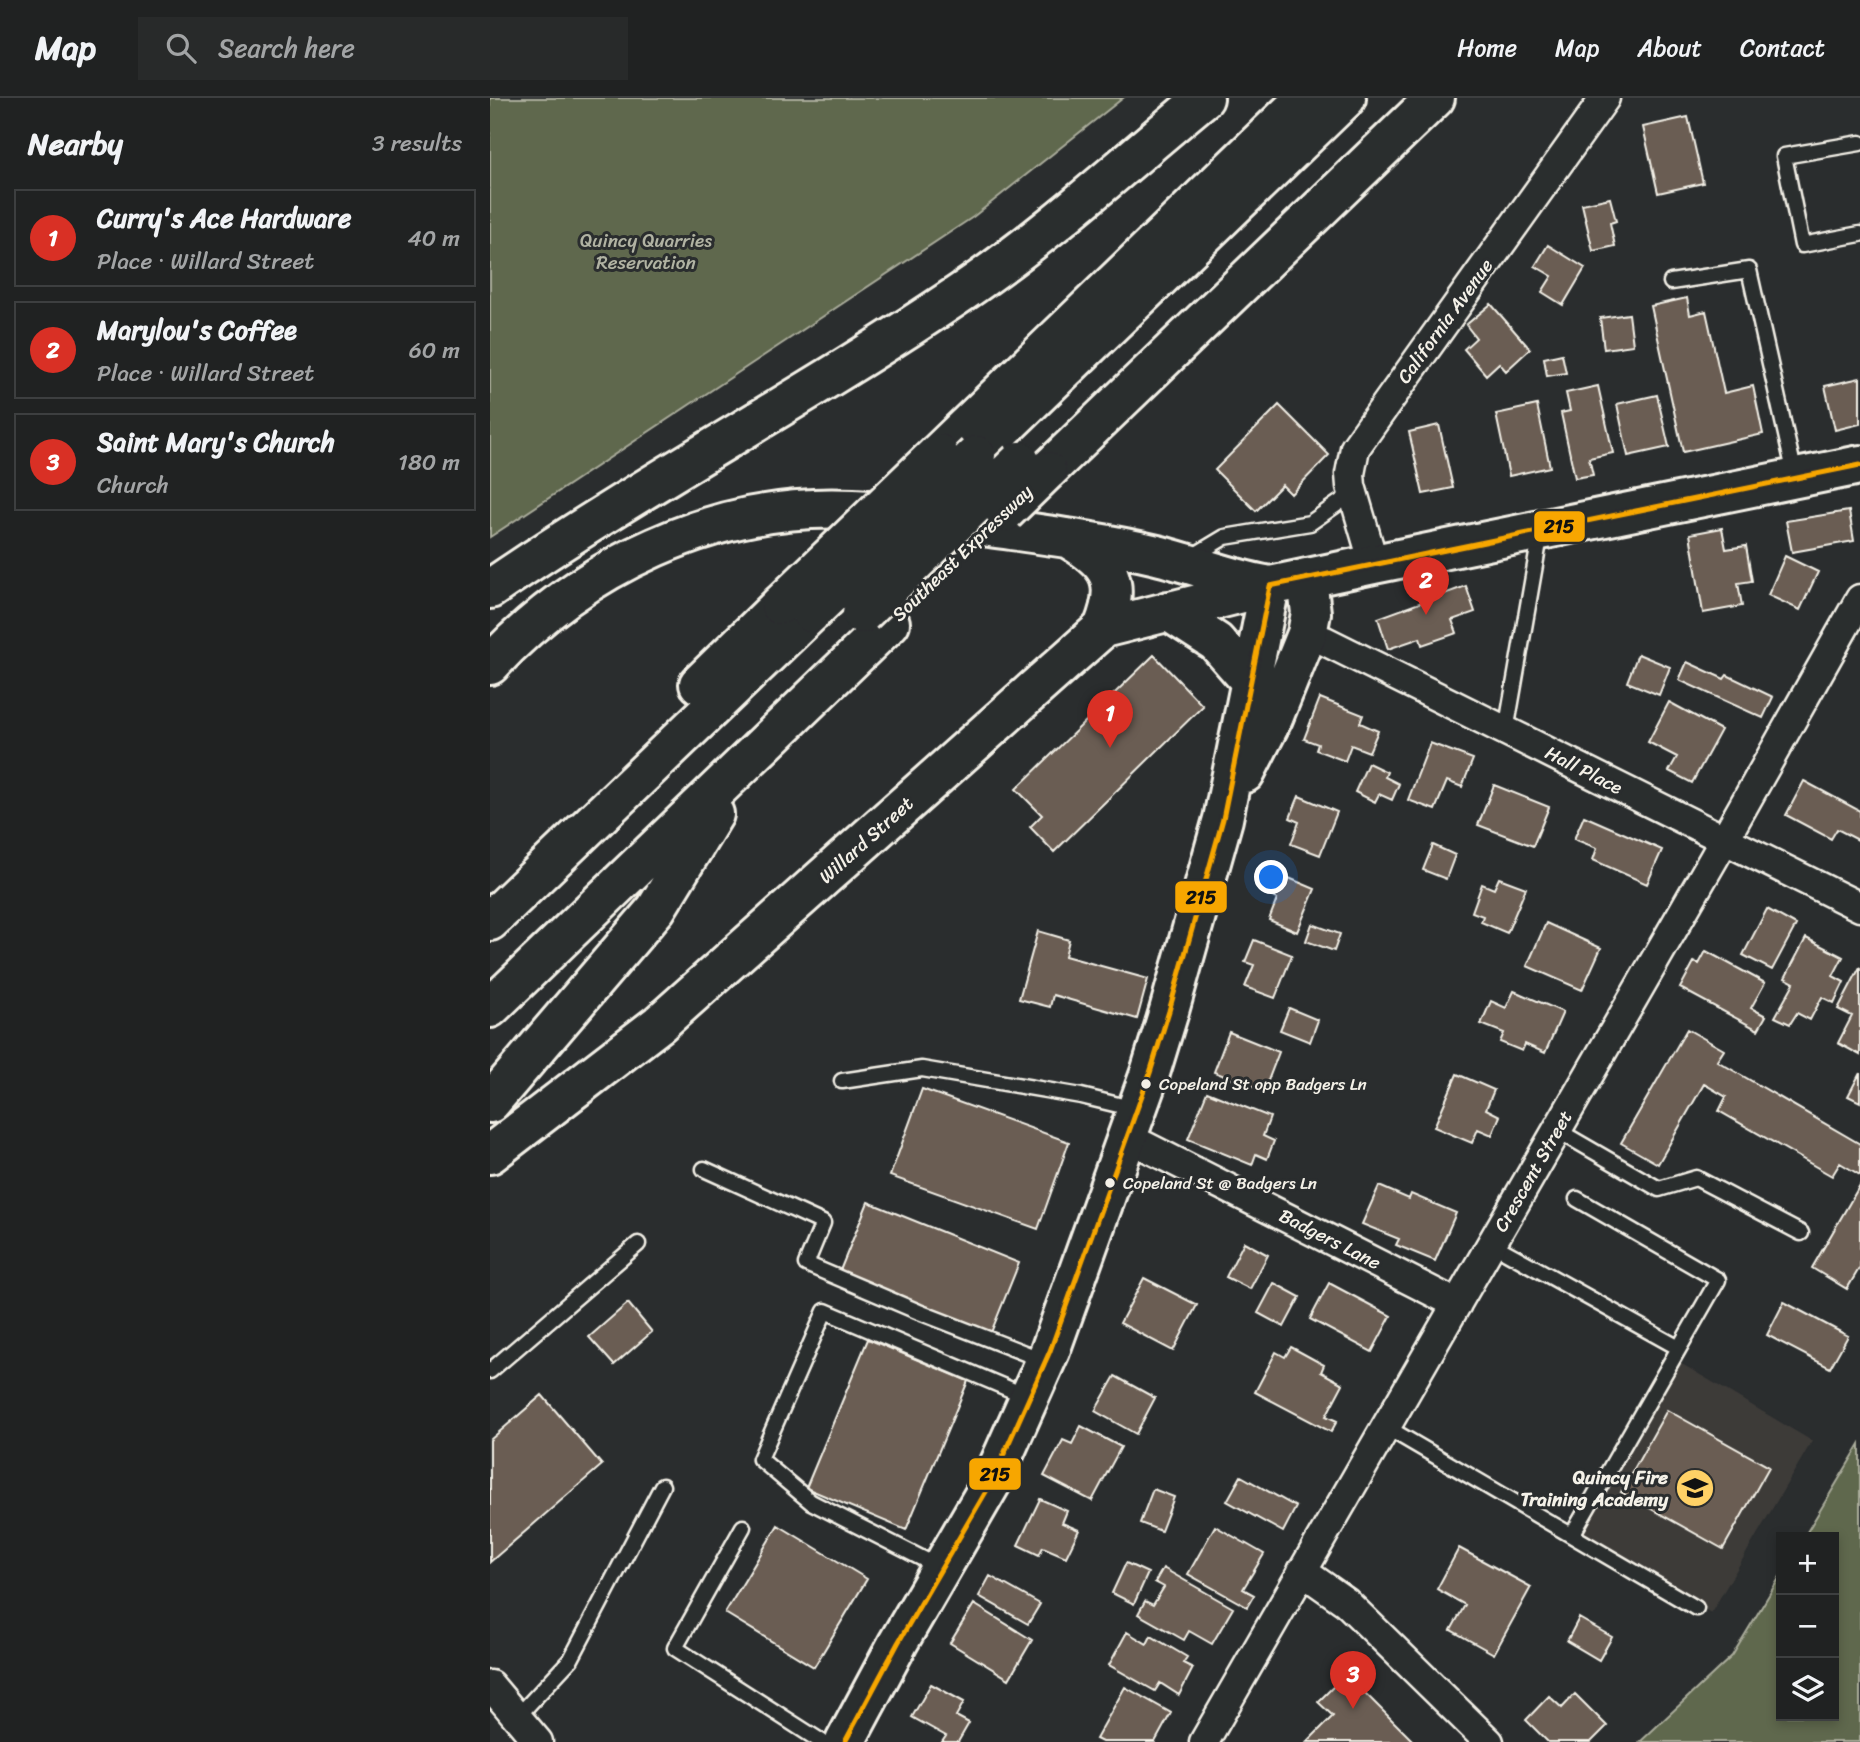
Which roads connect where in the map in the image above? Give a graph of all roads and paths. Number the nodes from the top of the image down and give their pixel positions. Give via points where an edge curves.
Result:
1 (1205, 98) edge
2 (1305, 98) edge
3 (1346, 98) edge
4 (1397, 98) edge
5 (1435, 98) edge
6 (1605, 98) edge
7 (1860, 143) edge
8 (1860, 234) edge
9 (1671, 282) dead end
10 (1860, 465) edge
11 (1033, 466) junction
12 (1796, 478) junction
13 (1353, 493) junction
14 (1541, 530) junction
15 (1069, 538) junction
16 (1182, 562) junction
17 (1374, 564) junction
18 (1307, 579) junction
19 (1270, 586) junction
20 (490, 589) edge
21 (1860, 599) edge
22 (795, 609) junction
23 (1168, 611) junction
24 (876, 619) junction
25 (1103, 628) junction
26 (1307, 634) junction
27 (490, 665) edge
28 (1251, 682) junction
29 (1506, 732) junction
30 (742, 768) junction
31 (1223, 819) junction
32 (1724, 841) junction
33 (490, 885) edge
34 (1860, 907) edge
35 (490, 921) edge
36 (490, 972) edge
37 (490, 1008) edge
38 (842, 1081) dead end
39 (490, 1103) edge
40 (1132, 1123) junction
41 (1557, 1130) junction
42 (490, 1154) edge
43 (704, 1169) dead end
44 (1577, 1199) dead end
45 (1801, 1233) dead end
46 (639, 1244) dead end
47 (1492, 1244) junction
48 (1457, 1304) junction
49 (1679, 1348) junction
50 (1046, 1361) junction
51 (490, 1371) edge
52 (1029, 1398) junction
53 (1385, 1427) junction
54 (662, 1486) dead end
55 (743, 1527) dead end
56 (1572, 1535) junction
57 (941, 1568) junction
58 (1302, 1571) junction
59 (1696, 1608) dead end
60 (490, 1685) edge
61 (517, 1716) junction
62 (538, 1742) edge
63 (822, 1742) edge
64 (845, 1742) edge
65 (1204, 1742) edge
66 (1489, 1742) edge

1 - 20 main road via 1046,229 961,292
2 - 22 main road, bridge via 938,453
3 - 22 main road, bridge via 976,455
4 - 11 main road
5 - 11 main road, Southeast Expressway
6 - 13 street, California Avenue via 1362,437 1351,461
7 - 8 lane via 1784,156 1802,246
9 - 12 lane via 1749,270
10 - 12 main road, Willard Street
11 - 24 main road, Southeast Expressway, bridge
12 - 14 main road, Willard Street
13 - 16 lane via 1310,523 1226,537
13 - 17 street, California Avenue
14 - 17 main road, Willard Street
14 - 29 lane
15 - 16 main road, Willard Street
15 - 25 main road via 1096,556 1113,581 1111,609
15 - 27 main road, Willard Street via 853,509 789,512 725,523 670,540 597,578 550,609
16 - 19 main road, Willard Street
17 - 18 main road, Willard Street
18 - 19 main road, Willard Street
18 - 26 main road via 1311,613
19 - 23 main road, Willard Street
19 - 28 main road
21 - 32 street, Crescent Street
22 - 33 main road
22 - 35 main road
23 - 25 main road, Willard Street
23 - 28 main road via 1216,642
24 - 30 main road, Southeast Expressway
24 - 36 main road
25 - 42 main road, Willard Street via 659,1024
26 - 29 street, Hall Place
26 - 31 main road via 1273,718
28 - 31 main road
29 - 32 street, Hall Place
30 - 37 main road, Southeast Expressway
30 - 39 main road via 656,909
31 - 40 main road
32 - 34 street, Hall Place
32 - 41 street, Crescent Street
38 - 40 lane via 922,1069 1081,1096
40 - 48 street, Badgers Lane
40 - 50 main road
41 - 45 lane via 1659,1189 1696,1178
41 - 47 street, Crescent Street
43 - 50 lane via 823,1223 806,1264
44 - 49 lane via 1718,1280
46 - 51 lane
47 - 48 street, Crescent Street
47 - 49 lane
48 - 53 street, Crescent Street
49 - 56 lane
50 - 52 main road
52 - 57 main road via 991,1483
52 - 57 lane via 825,1311 761,1460 811,1502
53 - 56 lane
53 - 58 street, Crescent Street
54 - 61 lane via 571,1659
55 - 63 lane via 675,1648
56 - 59 lane
57 - 64 main road
58 - 65 street, Crescent Street
58 - 66 street via 1346,1602
60 - 61 street
61 - 62 street

